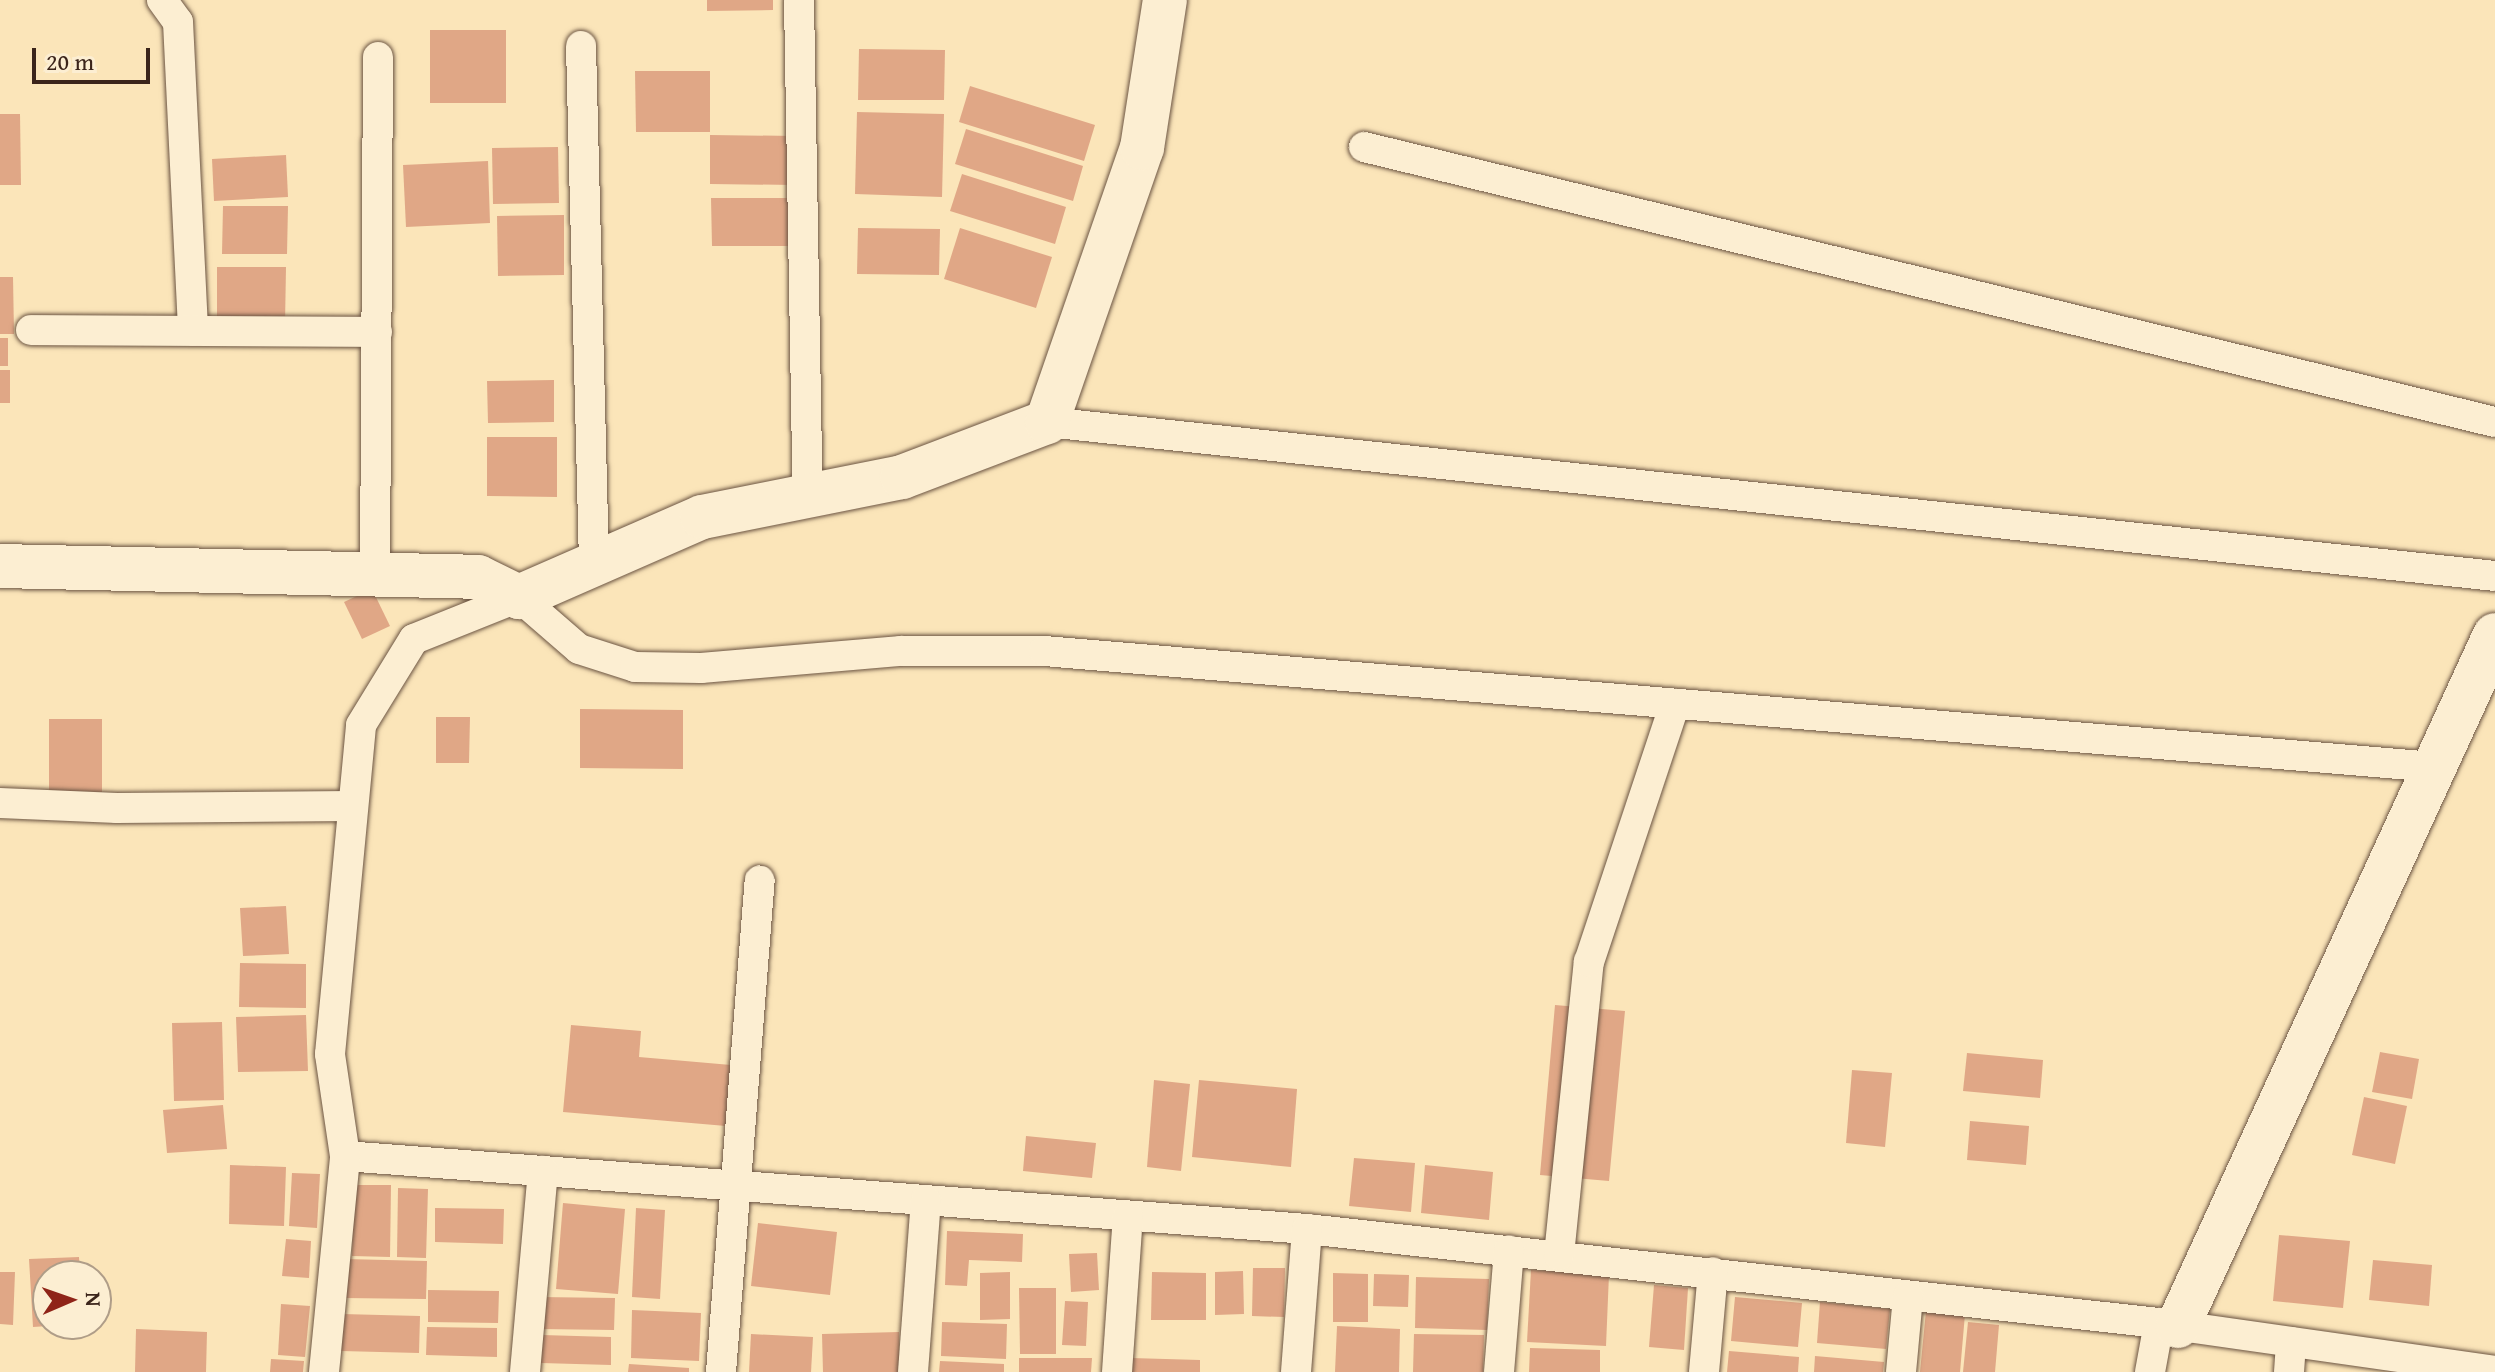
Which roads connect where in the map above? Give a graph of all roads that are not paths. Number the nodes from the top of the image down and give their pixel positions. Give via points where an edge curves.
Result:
1 (162, 0) edge
2 (799, 0) edge
3 (1165, 0) edge
4 (581, 46) dead end
5 (378, 57) dead end
6 (1364, 147) dead end
7 (31, 330) dead end
8 (193, 331) junction
9 (377, 332) junction
10 (1047, 422) junction
11 (2495, 422) edge
12 (808, 496) junction
13 (594, 563) junction
14 (0, 566) edge
15 (375, 576) junction
16 (2495, 576) edge
17 (519, 597) junction
18 (2495, 635) edge
19 (1675, 704) junction
20 (2435, 767) junction
21 (0, 803) edge
22 (351, 806) junction
23 (760, 881) dead end
24 (345, 1156) junction
25 (543, 1171) junction
26 (737, 1185) junction
27 (926, 1200) junction
28 (1128, 1216) junction
29 (1307, 1229) junction
30 (1509, 1250) junction
31 (1559, 1255) junction
32 (1713, 1272) junction
33 (1908, 1296) junction
34 (2169, 1324) junction
35 (2291, 1342) junction
36 (324, 1372) edge
37 (525, 1372) edge
38 (721, 1372) edge
39 (913, 1372) edge
40 (1117, 1372) edge
41 (1296, 1372) edge
42 (1499, 1372) edge
43 (1704, 1372) edge
44 (1901, 1372) edge
45 (2150, 1372) edge
46 (2289, 1372) edge
47 (2494, 1372) edge

1 - 8 street via 178,22
2 - 12 street
3 - 10 street via 1142,148
4 - 13 street
5 - 9 street
6 - 11 street
7 - 8 street
8 - 9 street
9 - 15 street
10 - 12 street via 902,477
10 - 16 street
12 - 13 street via 702,517
13 - 17 street
14 - 15 street
15 - 17 street via 478,577
17 - 19 street via 579,649 635,667 701,668 901,651 1044,651
17 - 22 street via 414,639 361,725
18 - 20 street
19 - 20 street
19 - 31 street via 1589,962
20 - 34 street
21 - 22 street
22 - 24 street via 330,1054
23 - 26 street
24 - 25 street
24 - 36 street
25 - 26 street
25 - 37 street
26 - 27 street
26 - 38 street
27 - 28 street
27 - 39 street
28 - 29 street
28 - 40 street
29 - 30 street
29 - 41 street
30 - 31 street
30 - 42 street
31 - 32 street
32 - 33 street
32 - 43 street
33 - 34 street
33 - 44 street
34 - 35 street
34 - 45 street
35 - 46 street
35 - 47 street

